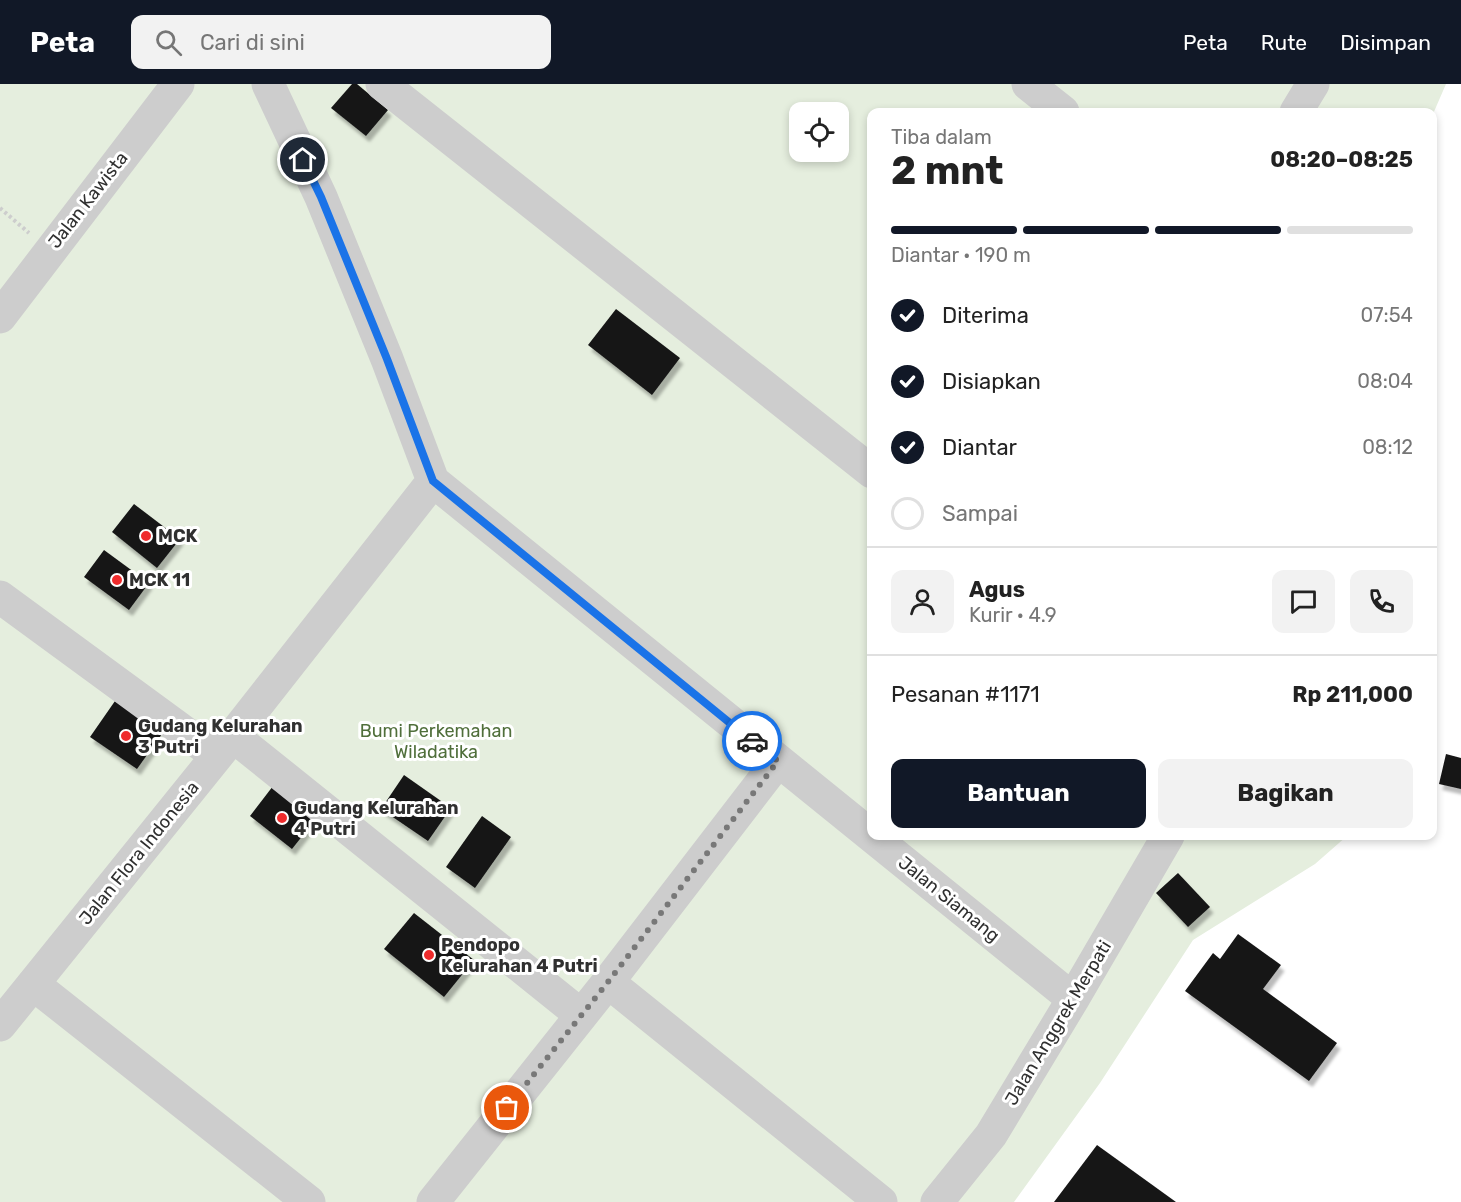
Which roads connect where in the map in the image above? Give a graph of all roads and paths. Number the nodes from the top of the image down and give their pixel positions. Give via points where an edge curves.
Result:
1 (178, 84) edge
2 (268, 84) edge
3 (382, 84) edge
4 (1028, 84) edge
5 (1313, 84) edge
6 (1058, 108) edge
7 (1298, 108) edge
8 (0, 208) edge
9 (50, 251) junction
10 (0, 317) edge
11 (867, 468) edge
12 (433, 481) junction
13 (0, 597) edge
14 (225, 746) junction
15 (778, 761) junction
16 (867, 833) edge
17 (876, 840) edge
18 (1166, 840) edge
19 (608, 982) junction
20 (33, 984) junction
21 (1073, 999) junction
22 (581, 1015) junction
23 (0, 1025) edge
24 (309, 1202) edge
25 (433, 1202) edge
26 (881, 1202) edge
27 (937, 1202) edge

1 - 9 street, Jalan Kawista
2 - 12 street via 321,197
3 - 11 street
4 - 6 street
5 - 7 street
8 - 9 path
9 - 10 street, Jalan Kawista
12 - 14 street, Jalan Flora Indonesia
12 - 15 street, Jalan Siamang
13 - 14 street
14 - 20 street, Jalan Flora Indonesia
14 - 22 street
15 - 16 street, Jalan Siamang
15 - 19 street
17 - 21 street, Jalan Siamang
18 - 21 street, Jalan Anggrek Merpati
19 - 22 street
19 - 26 street
20 - 23 street, Jalan Flora Indonesia
20 - 24 street
21 - 27 street, Jalan Anggrek Merpati via 991,1135
22 - 25 street

